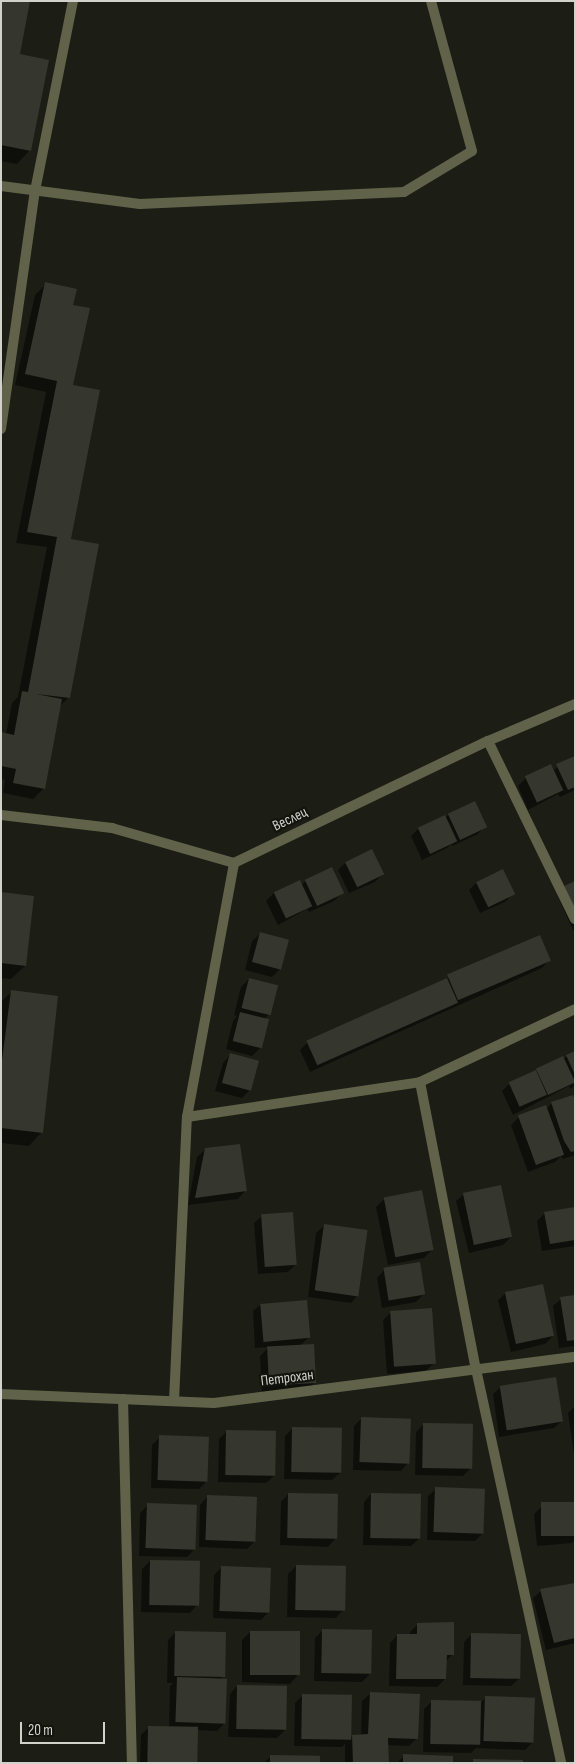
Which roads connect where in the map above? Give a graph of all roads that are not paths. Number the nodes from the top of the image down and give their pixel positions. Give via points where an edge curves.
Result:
1 (73, 1) edge
2 (431, 1) edge
3 (1, 186) edge
4 (35, 191) junction
5 (1, 429) edge
6 (575, 704) edge
7 (488, 741) junction
8 (1, 815) edge
9 (234, 863) junction
10 (575, 919) edge
11 (575, 1009) edge
12 (420, 1082) junction
13 (187, 1117) junction
14 (575, 1357) edge
15 (476, 1369) junction
16 (1, 1394) edge
17 (123, 1399) junction
18 (174, 1401) junction
19 (132, 1763) edge
20 (561, 1763) edge

1 - 4 street
2 - 4 street via 472,151 404,192 140,204
3 - 4 street
4 - 5 street
6 - 7 street, Веслец
7 - 9 street, Веслец
7 - 10 street
8 - 9 street via 112,828
9 - 13 street
11 - 12 street
12 - 13 street
12 - 15 street
13 - 18 street
14 - 15 street, Петрохан
15 - 18 street, Петрохан via 214,1403
15 - 20 street
16 - 17 street, Петрохан
17 - 18 street, Петрохан
17 - 19 street

